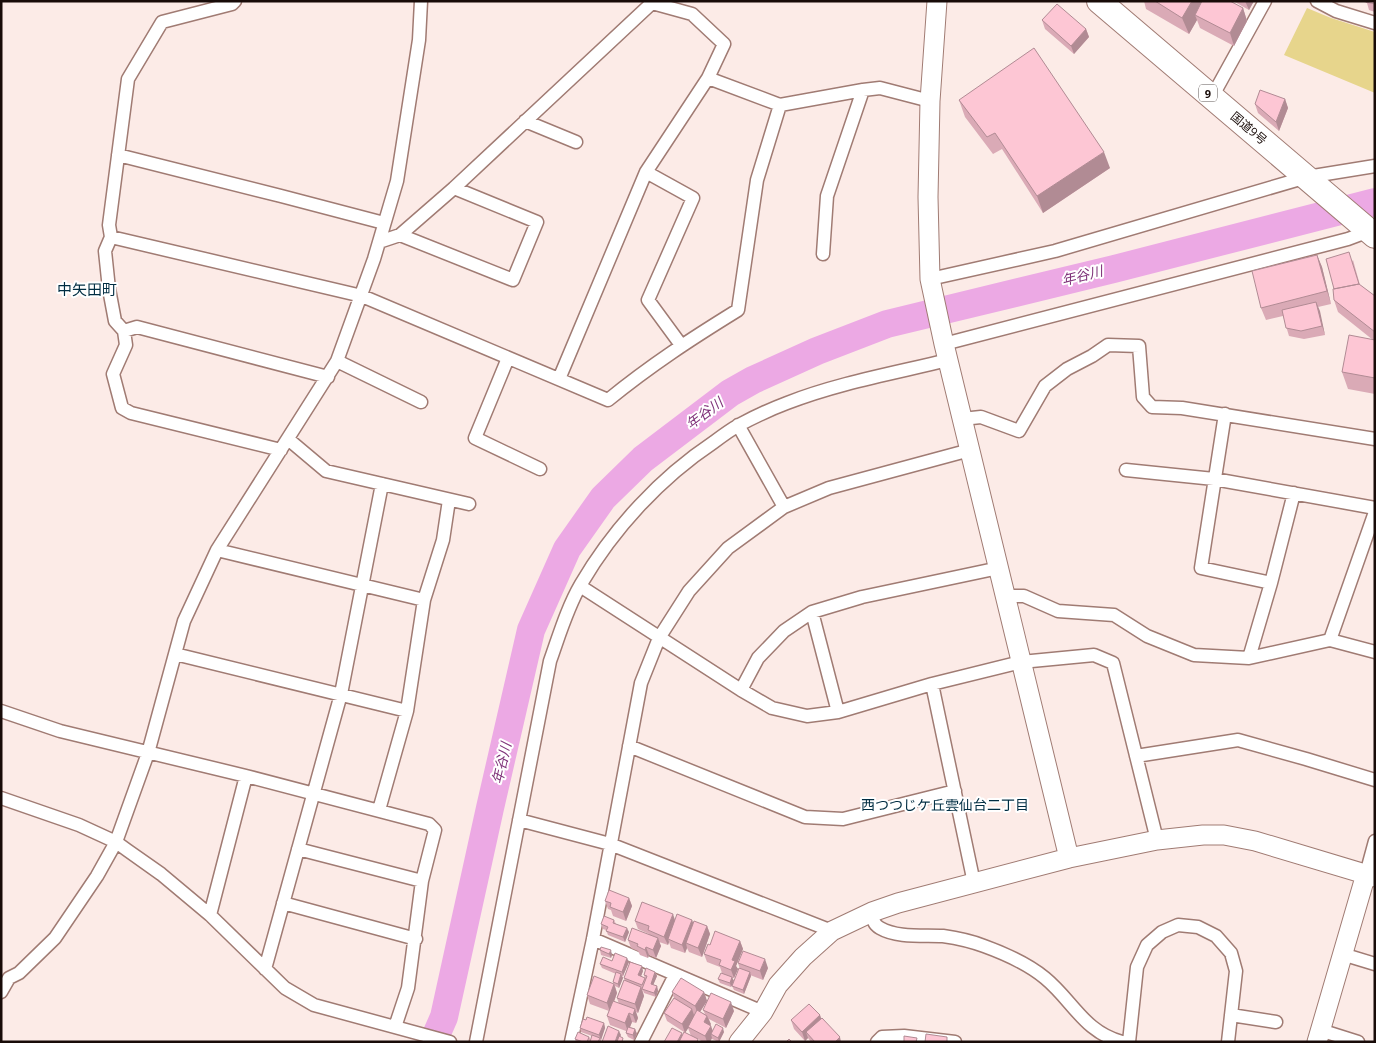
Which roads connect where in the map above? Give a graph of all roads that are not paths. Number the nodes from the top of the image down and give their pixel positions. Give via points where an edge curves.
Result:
1 (235, 1) edge
2 (421, 1) edge
3 (937, 1) edge
4 (1099, 1) edge
5 (1265, 1) edge
6 (1317, 1) edge
7 (653, 2) edge
8 (1375, 23) edge
9 (708, 78) junction
10 (863, 90) junction
11 (1212, 97) junction
12 (930, 101) junction
13 (780, 105) junction
14 (525, 120) junction
15 (576, 142) dead end
16 (118, 155) junction
17 (1375, 166) edge
18 (646, 172) junction
19 (1311, 181) junction
20 (454, 188) junction
21 (384, 223) junction
22 (1370, 231) edge
23 (400, 235) junction
24 (111, 237) junction
25 (379, 242) junction
26 (823, 254) dead end
27 (931, 284) junction
28 (362, 296) junction
29 (124, 331) junction
30 (681, 345) junction
31 (944, 345) junction
32 (508, 358) junction
33 (337, 361) junction
34 (328, 376) junction
35 (559, 380) junction
36 (421, 402) dead end
37 (1225, 414) junction
38 (962, 419) junction
39 (738, 425) junction
40 (288, 439) junction
41 (1375, 439) edge
42 (281, 450) junction
43 (970, 450) junction
44 (540, 469) dead end
45 (1126, 470) dead end
46 (1214, 479) junction
47 (382, 484) junction
48 (1294, 493) junction
49 (450, 500) junction
50 (469, 504) dead end
51 (784, 507) junction
52 (1375, 508) edge
53 (1375, 512) edge
54 (217, 550) junction
55 (999, 568) junction
56 (1271, 583) junction
57 (362, 585) junction
58 (580, 586) junction
59 (1005, 596) junction
60 (424, 600) junction
61 (812, 612) junction
62 (659, 638) junction
63 (1330, 640) junction
64 (1375, 652) edge
65 (175, 654) junction
66 (1249, 658) junction
67 (1021, 662) junction
68 (932, 684) junction
69 (741, 690) junction
70 (340, 694) junction
71 (1, 711) edge
72 (407, 711) junction
73 (838, 712) junction
74 (629, 746) junction
75 (148, 753) junction
76 (1136, 756) junction
77 (246, 776) junction
78 (1375, 780) edge
79 (955, 791) junction
80 (313, 794) junction
81 (1, 798) edge
82 (379, 810) junction
83 (519, 820) junction
84 (1157, 840) junction
85 (1375, 841) edge
86 (116, 842) junction
87 (610, 844) junction
88 (298, 850) junction
89 (1069, 858) junction
90 (1370, 875) edge
91 (422, 881) junction
92 (974, 883) junction
93 (283, 903) junction
94 (872, 912) junction
95 (210, 915) junction
96 (832, 931) junction
97 (416, 938) junction
98 (593, 939) junction
99 (1342, 954) junction
100 (1375, 964) edge
101 (265, 969) junction
102 (5, 976) edge
103 (675, 976) junction
104 (1, 992) edge
105 (763, 1012) junction
106 (1231, 1015) junction
107 (1276, 1022) dead end
108 (399, 1029) junction
109 (1318, 1036) edge
110 (450, 1042) edge
111 (476, 1042) edge
112 (571, 1042) edge
113 (641, 1042) edge
114 (739, 1042) edge
115 (877, 1042) edge
116 (955, 1042) edge
117 (1122, 1042) edge
118 (1129, 1042) edge
119 (1228, 1042) edge
120 (1358, 1042) edge

1 - 16 street via 162,22 128,79
2 - 21 street via 419,40 398,171
3 - 12 street
4 - 11 highway, 国道9号 / 9
5 - 11 street
6 - 8 street via 1336,12
7 - 9 street via 692,14 724,44
7 - 14 street
9 - 13 street
9 - 18 street
10 - 12 street via 880,88
10 - 13 street
10 - 26 street via 827,196
11 - 19 highway, 国道9号 / 9
12 - 27 street via 928,197
13 - 30 street via 757,180 738,310
14 - 15 street
14 - 20 street
16 - 21 street
16 - 24 street
17 - 19 street
18 - 30 street via 693,198 648,300
18 - 35 street
19 - 22 highway, 国道9号 / 9
19 - 27 street
20 - 23 street
20 - 23 street via 536,222 513,280
21 - 25 street
22 - 31 street
23 - 25 street
24 - 28 street
24 - 29 street via 105,251 109,289 115,321
25 - 28 street
27 - 31 street
28 - 32 street
28 - 33 street
29 - 34 street via 137,327
29 - 42 street via 126,345 113,374 122,408 131,413
30 - 35 street via 608,400
31 - 38 street
31 - 39 street
32 - 35 street
32 - 44 street via 475,438
33 - 34 street
33 - 36 street
34 - 40 street
37 - 38 street via 1152,407 1143,397 1139,346 1108,345 1045,386 1018,431 981,417
37 - 41 street
37 - 46 street
38 - 43 street
39 - 51 street
39 - 58 street via 676,471 628,518
40 - 42 street
40 - 47 street via 326,471
42 - 54 street
43 - 51 street via 829,488
43 - 55 street
45 - 46 street
46 - 48 street
46 - 56 street via 1201,568
47 - 49 street
47 - 57 street
48 - 52 street
48 - 56 street
49 - 50 street
49 - 60 street via 443,540
51 - 62 street via 728,548 689,591
53 - 63 street
54 - 57 street
54 - 65 street via 184,620
55 - 59 street
55 - 61 street via 862,597
56 - 66 street
57 - 60 street
57 - 70 street
58 - 62 street
58 - 83 street via 550,661
59 - 66 street via 1024,596 1058,611 1114,615 1147,636 1194,655
59 - 67 street
60 - 72 street
61 - 69 street via 784,631 758,658
61 - 73 street
62 - 69 street
62 - 74 street via 641,683
63 - 64 street
63 - 66 street
65 - 70 street
65 - 75 street
67 - 68 street
67 - 76 street via 1094,655 1113,663
67 - 89 street
68 - 73 street
68 - 79 street
69 - 73 street via 772,708 807,716
70 - 72 street
70 - 80 street
71 - 75 street via 60,731
72 - 82 street
74 - 79 street via 805,817 843,819
74 - 87 street
75 - 77 street
75 - 86 street
76 - 78 street via 1238,740
76 - 84 street
77 - 80 street
77 - 95 street
79 - 92 street
80 - 82 street
80 - 88 street
81 - 86 street via 79,825
82 - 91 street via 429,824 435,830
83 - 87 street
83 - 111 street
84 - 89 street
84 - 90 street via 1203,835 1240,838
85 - 90 street
86 - 95 street
86 - 102 street via 55,938 19,974
87 - 96 street
87 - 98 street
88 - 91 street
88 - 93 street
89 - 92 street
90 - 99 street
91 - 97 street
92 - 94 street
93 - 97 street
93 - 101 street
94 - 96 street
94 - 117 street via 873,922 893,933 973,942 1013,957 1044,977 1094,1029
95 - 101 street
96 - 105 street via 803,956 778,985
97 - 108 street
98 - 103 street
98 - 112 street
99 - 100 street
99 - 109 street
101 - 108 street via 285,988 314,1005
102 - 104 street
103 - 105 street
103 - 113 street
105 - 114 street
106 - 107 street
106 - 118 street via 1236,971 1231,952 1216,936 1198,927 1178,925 1162,932 1147,945 1137,967
106 - 119 street
108 - 110 street
109 - 120 street
115 - 116 street via 882,1037 904,1036

